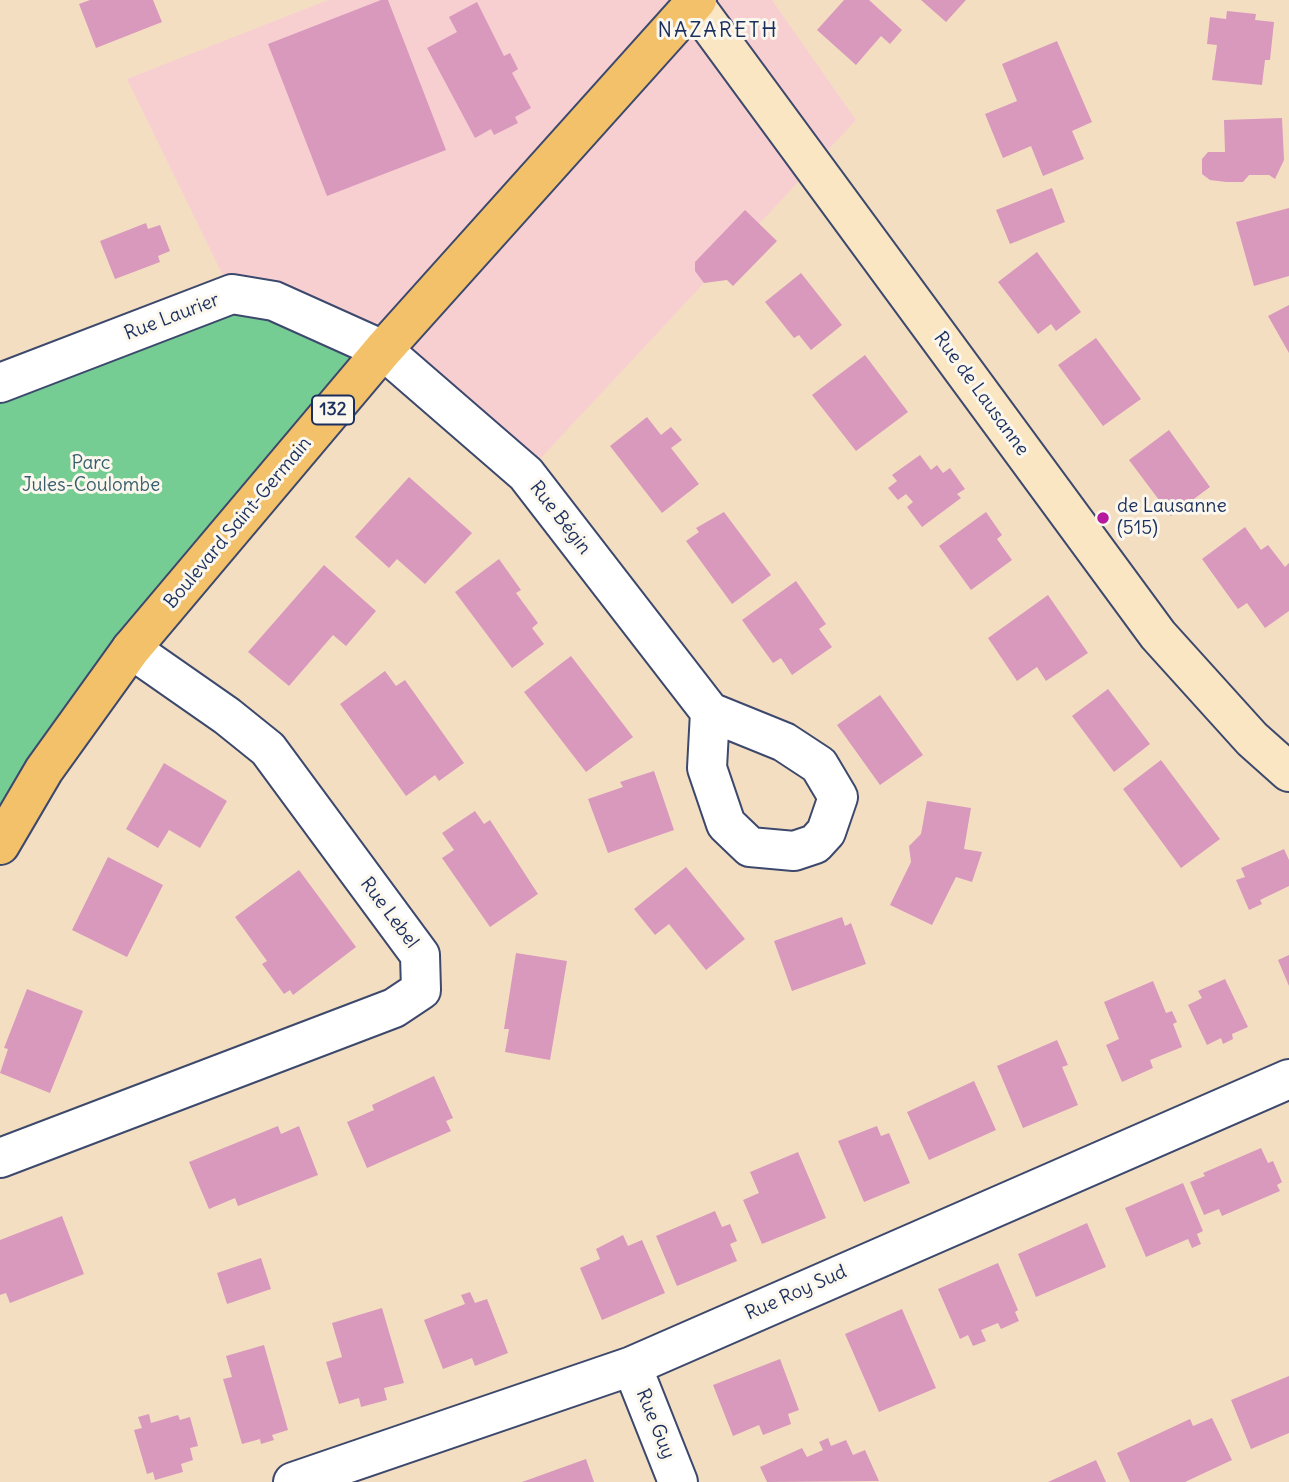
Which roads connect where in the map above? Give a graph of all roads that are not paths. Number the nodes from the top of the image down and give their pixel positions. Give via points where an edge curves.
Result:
1 (694, 1) edge
2 (383, 350) junction
3 (0, 383) edge
4 (131, 649) junction
5 (710, 712) dead end
6 (1289, 772) edge
7 (0, 845) edge
8 (1289, 1079) edge
9 (0, 1158) edge
10 (632, 1366) junction
11 (293, 1482) edge
12 (678, 1482) edge

1 - 2 main road, Boulevard Saint-Germain / 132
1 - 6 street, Rue de Lausanne via 1158,635 1252,739
2 - 3 street, Rue Laurier via 274,301 232,294
2 - 4 main road, Boulevard Saint-Germain / 132
2 - 5 street, Rue Bégin via 526,474
4 - 7 main road, Boulevard Saint-Germain / 132 via 44,770
4 - 9 street, Rue Lebel via 268,749 420,955 421,990 394,1008
8 - 10 street, Rue Roy Sud
10 - 11 street, Rue Roy Sud
10 - 12 street, Rue Guy

